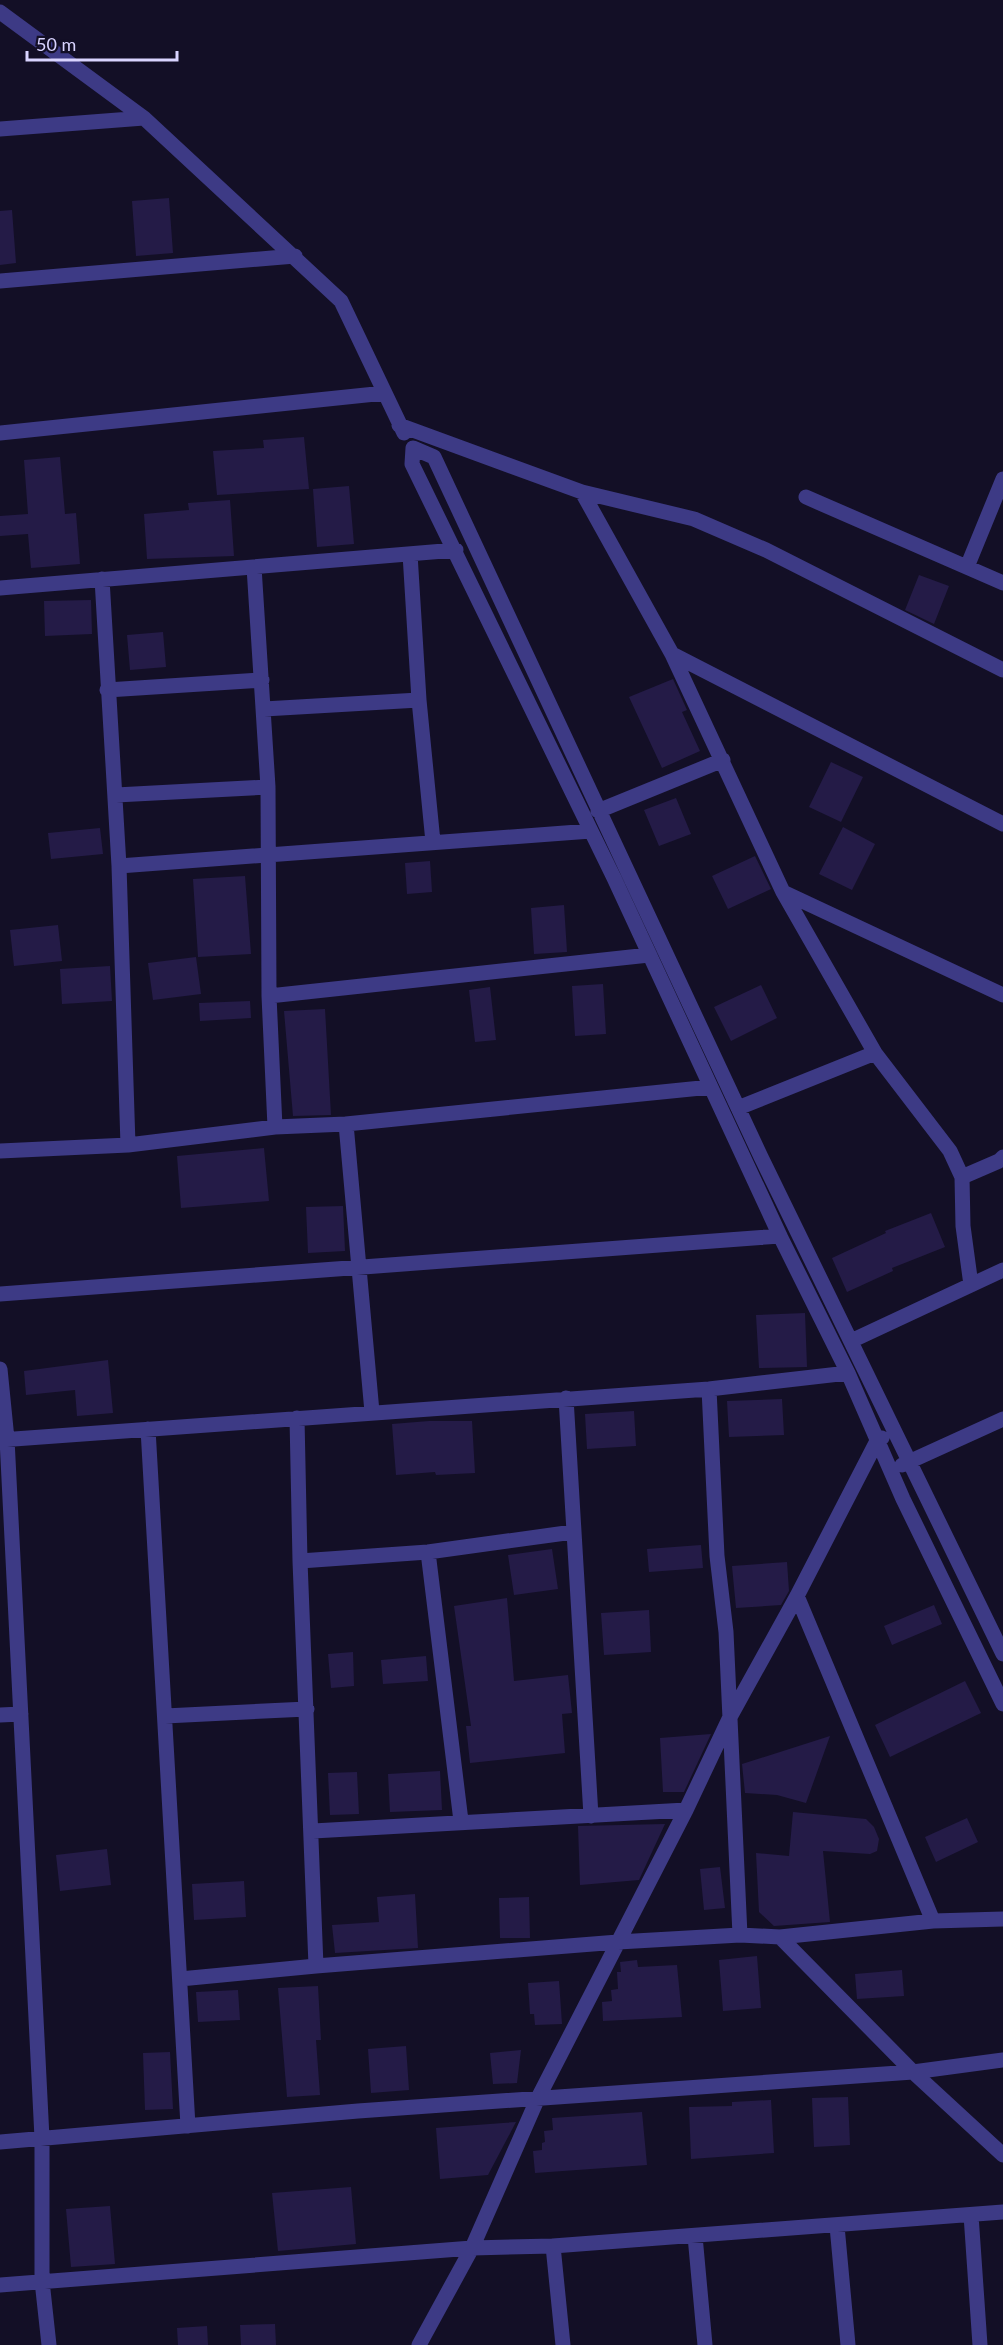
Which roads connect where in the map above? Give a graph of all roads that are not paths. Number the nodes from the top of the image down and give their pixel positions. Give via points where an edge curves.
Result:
1 (0, 12) edge
2 (144, 118) junction
3 (0, 129) edge
4 (295, 256) junction
5 (0, 281) edge
6 (385, 393) junction
7 (399, 425) junction
8 (0, 433) edge
9 (413, 448) junction
10 (1003, 479) edge
11 (582, 492) junction
12 (806, 497) dead end
13 (456, 550) junction
14 (410, 554) junction
15 (254, 567) junction
16 (967, 567) junction
17 (102, 579) junction
18 (1003, 583) edge
19 (0, 588) edge
20 (672, 654) junction
21 (1003, 670) edge
22 (262, 680) junction
23 (107, 690) junction
24 (418, 700) junction
25 (264, 709) junction
26 (723, 760) junction
27 (268, 788) junction
28 (116, 795) junction
29 (598, 811) junction
30 (1003, 824) edge
31 (591, 831) junction
32 (433, 842) junction
33 (270, 856) junction
34 (119, 866) junction
35 (783, 892) junction
36 (649, 955) junction
37 (1003, 995) edge
38 (268, 996) junction
39 (875, 1053) junction
40 (711, 1087) junction
41 (738, 1108) junction
42 (346, 1124) junction
43 (275, 1127) junction
44 (128, 1145) junction
45 (0, 1151) edge
46 (1003, 1156) edge
47 (962, 1177) junction
48 (780, 1236) junction
49 (360, 1267) junction
50 (1003, 1270) edge
51 (971, 1285) junction
52 (0, 1294) edge
53 (851, 1341) junction
54 (0, 1369) edge
55 (848, 1373) junction
56 (709, 1389) junction
57 (566, 1398) junction
58 (372, 1412) junction
59 (297, 1418) junction
60 (1003, 1419) edge
61 (148, 1429) junction
62 (895, 1432) junction
63 (4, 1440) edge
64 (877, 1441) junction
65 (909, 1462) junction
66 (892, 1469) junction
67 (573, 1532) junction
68 (428, 1552) junction
69 (300, 1561) junction
70 (797, 1596) junction
71 (1003, 1654) edge
72 (1003, 1704) edge
73 (307, 1709) junction
74 (21, 1714) junction
75 (0, 1715) edge
76 (165, 1716) junction
77 (730, 1717) junction
78 (686, 1810) junction
79 (591, 1816) junction
80 (461, 1821) junction
81 (312, 1831) junction
82 (1003, 1919) edge
83 (933, 1921) junction
84 (740, 1935) junction
85 (780, 1937) junction
86 (618, 1942) junction
87 (316, 1966) junction
88 (180, 1979) junction
89 (1003, 2060) edge
90 (913, 2072) junction
91 (537, 2100) junction
92 (188, 2126) junction
93 (42, 2138) junction
94 (0, 2142) edge
95 (1003, 2155) edge
96 (1003, 2212) edge
97 (972, 2215) junction
98 (837, 2226) junction
99 (695, 2236) junction
100 (554, 2246) junction
101 (472, 2248) junction
102 (42, 2281) junction
103 (0, 2285) edge
104 (49, 2345) edge
105 (419, 2345) edge
106 (563, 2345) edge
107 (705, 2345) edge
108 (848, 2345) edge
109 (980, 2345) edge

1 - 2 street
2 - 3 street
2 - 4 street
4 - 5 street
4 - 6 street via 341,301
6 - 7 street
6 - 8 street
7 - 9 street
7 - 11 street
9 - 13 street via 412,464
9 - 29 street via 434,457
10 - 16 street
11 - 20 street
11 - 21 street via 704,523 766,550
12 - 16 street
13 - 14 street
13 - 31 street
14 - 15 street
14 - 24 street
15 - 17 street
15 - 22 street
16 - 18 street
17 - 19 street
17 - 23 street
20 - 26 street
20 - 30 street
22 - 23 street
22 - 25 street
23 - 28 street
24 - 25 street
24 - 32 street
25 - 27 street
26 - 29 street
26 - 35 street
27 - 28 street
27 - 33 street
28 - 34 street
29 - 41 street
31 - 32 street
31 - 36 street
32 - 33 street
33 - 34 street
33 - 38 street
34 - 44 street
35 - 37 street
35 - 39 street
36 - 38 street
36 - 40 street
38 - 43 street
39 - 41 street
39 - 47 street via 950,1151
40 - 42 street
40 - 48 street
41 - 53 street
42 - 43 street
42 - 49 street
43 - 44 street
44 - 45 street
46 - 47 street
47 - 51 street via 963,1226
48 - 49 street
48 - 55 street
49 - 52 street
49 - 58 street
50 - 51 street
51 - 53 street
53 - 62 street
54 - 63 street
55 - 56 street
55 - 64 street
56 - 57 street
56 - 77 street
57 - 58 street
57 - 67 street
58 - 59 street
59 - 61 street
59 - 69 street
60 - 65 street
61 - 63 street
61 - 76 street
62 - 64 street
62 - 65 street
63 - 74 street
64 - 66 street
64 - 70 street
65 - 66 street
65 - 71 street
66 - 72 street
67 - 68 street
67 - 79 street
68 - 69 street
68 - 80 street
69 - 73 street
70 - 77 street
70 - 83 street
73 - 76 street
73 - 81 street
74 - 75 street
74 - 93 street
76 - 88 street
77 - 78 street
77 - 84 street
78 - 79 street
78 - 86 street
79 - 80 street
80 - 81 street
81 - 87 street
82 - 83 street
83 - 85 street
84 - 85 street
84 - 86 street
85 - 90 street
86 - 87 street
86 - 91 street
87 - 88 street
88 - 92 street
89 - 90 street
90 - 91 street
90 - 95 street
91 - 92 street
91 - 101 street
92 - 93 street
93 - 94 street
93 - 102 street
96 - 97 street
97 - 98 street
97 - 109 street
98 - 99 street
98 - 108 street
99 - 100 street
99 - 107 street
100 - 101 street
100 - 106 street
101 - 102 street
101 - 105 street
102 - 103 street
102 - 104 street

